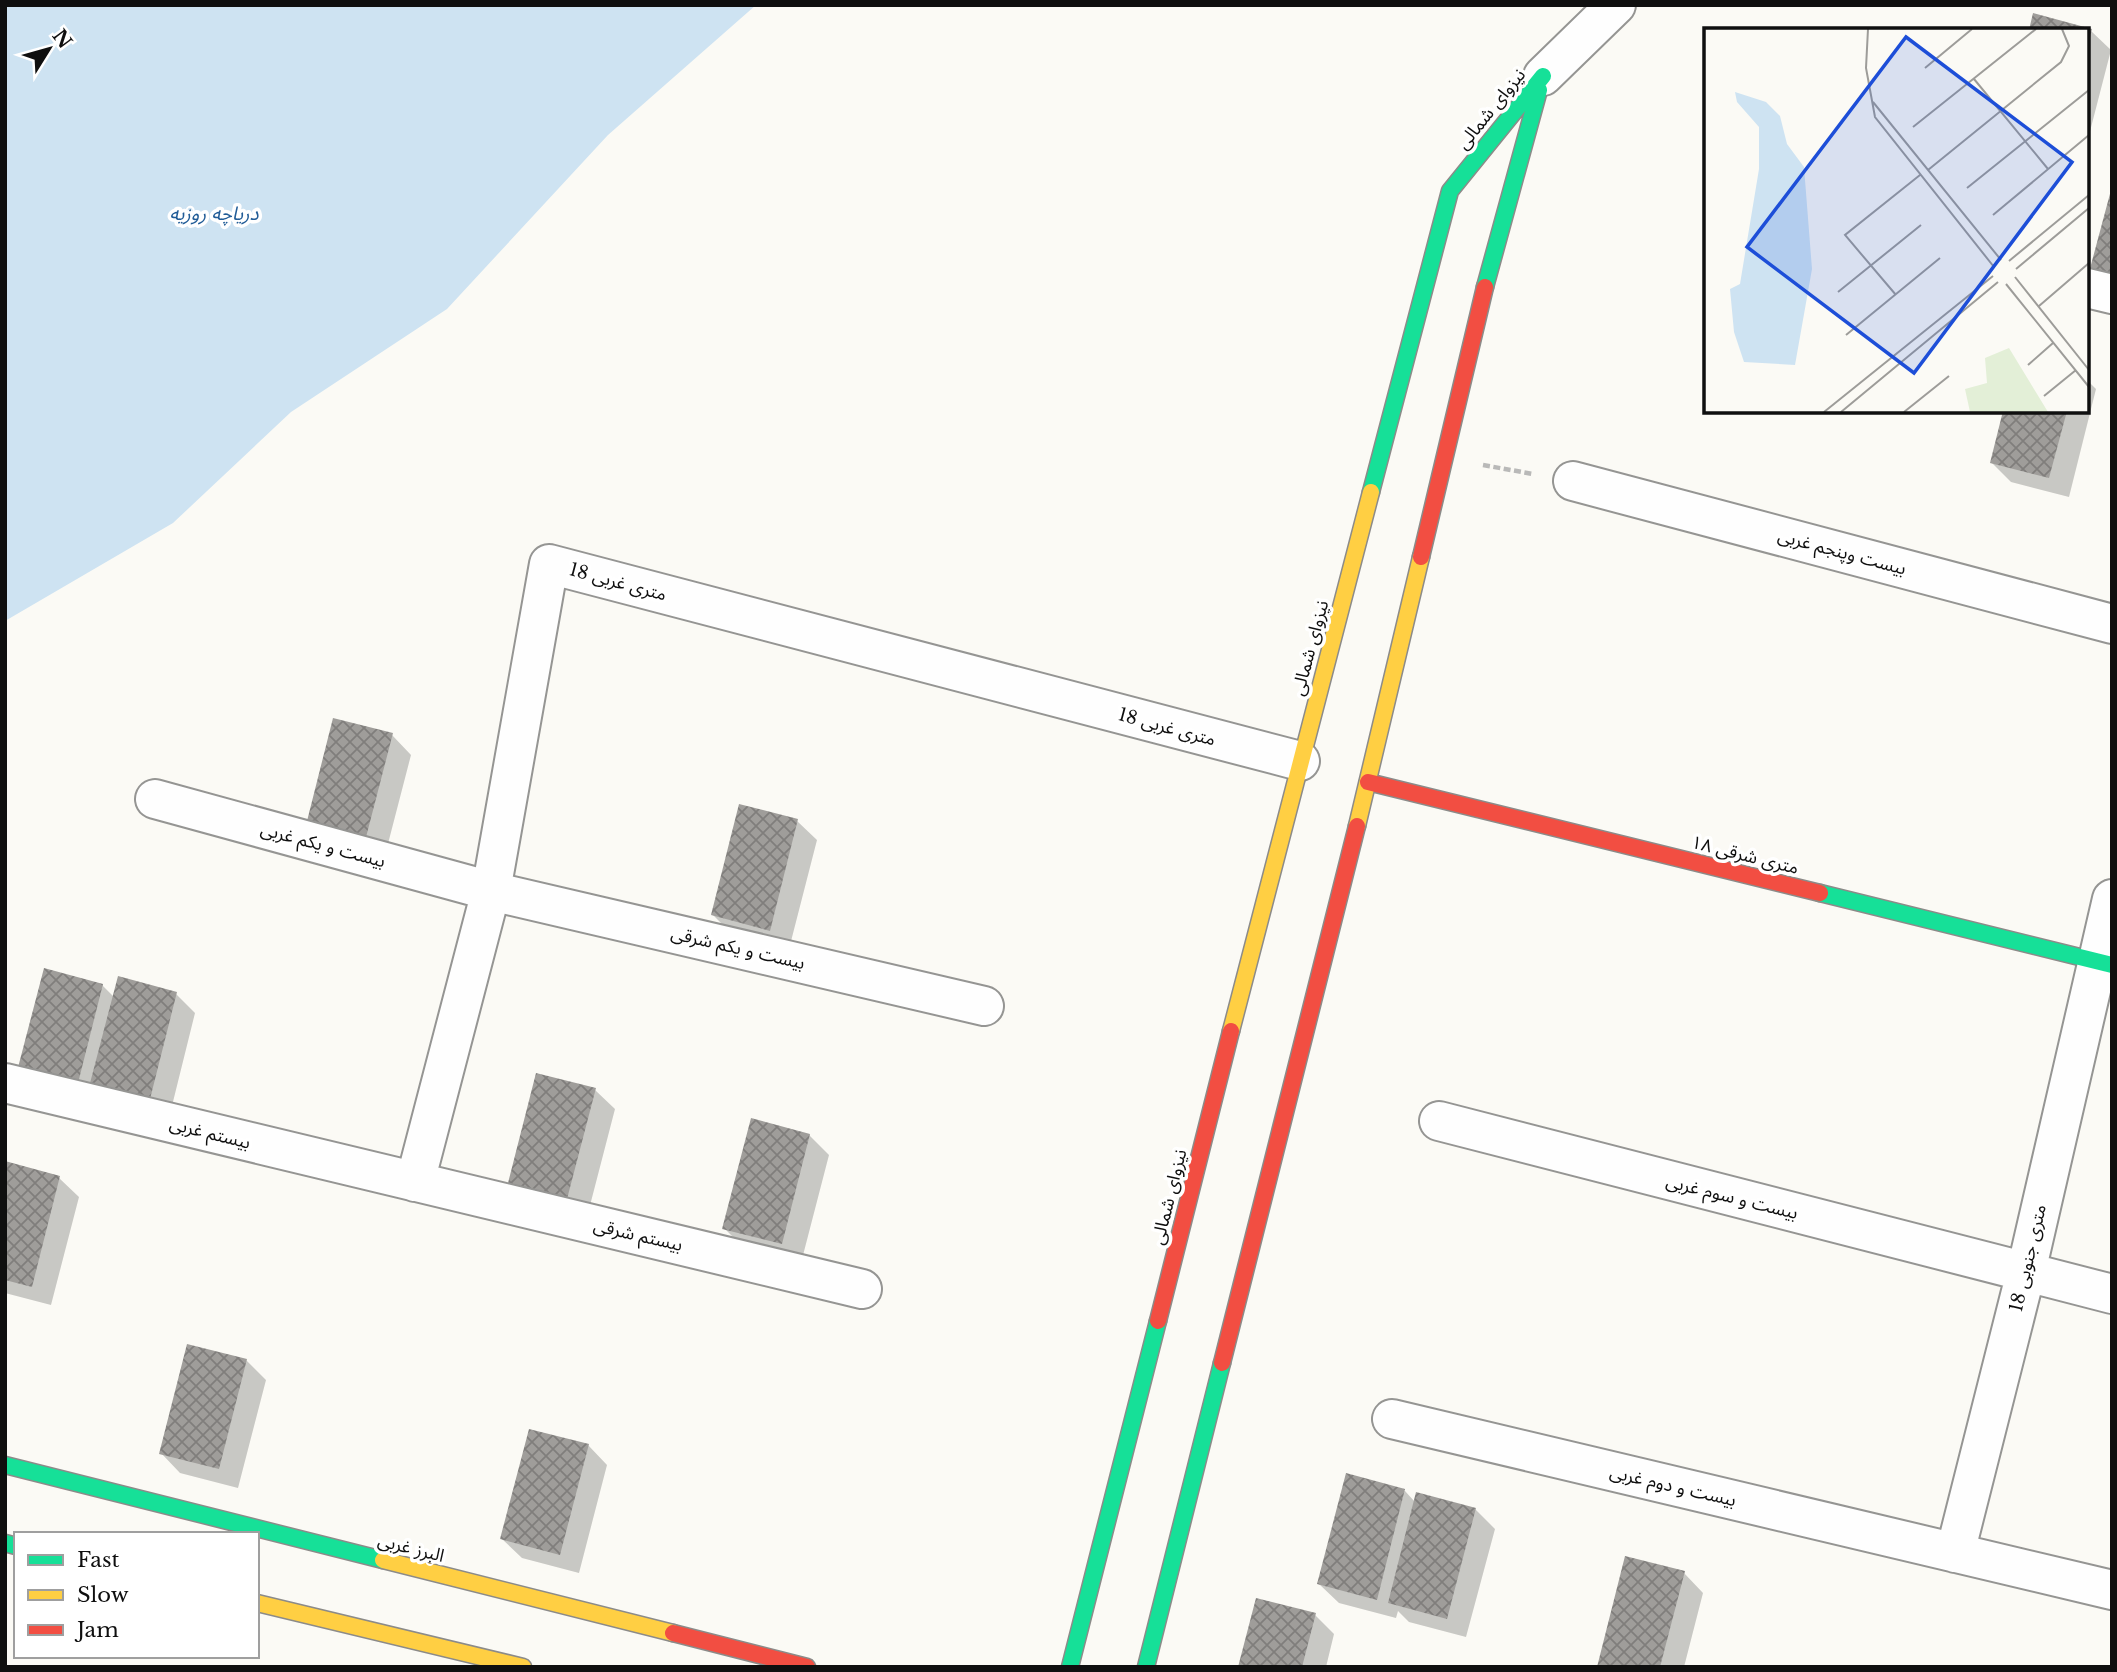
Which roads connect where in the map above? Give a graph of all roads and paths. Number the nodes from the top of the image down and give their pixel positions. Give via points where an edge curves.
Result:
1 (1615, 5) edge
2 (1542, 76) junction
3 (2089, 288) edge
4 (2112, 293) edge
5 (1444, 458) junction
6 (1573, 481) joint
7 (2112, 624) edge
8 (1300, 761) junction
9 (1368, 782) junction
10 (155, 799) dead end
11 (491, 891) junction
12 (2112, 899) edge
13 (2104, 963) edge
14 (984, 1006) dead end
15 (5, 1083) edge
16 (1439, 1121) dead end
17 (415, 1182) junction
18 (2026, 1272) junction
19 (862, 1289) dead end
20 (2112, 1294) edge
21 (1392, 1419) dead end
22 (5, 1465) edge
23 (1955, 1553) junction
24 (2112, 1590) edge
25 (259, 1603) edge
26 (523, 1667) edge
27 (807, 1667) edge
28 (1070, 1667) edge
29 (1146, 1667) edge

1 - 2 street
2 - 5 street, نیزوای شمالی
2 - 8 street, نیزوای شمالی via 1450,191
3 - 4 street
5 - 6 path
5 - 9 street, نیزوای شمالی
6 - 7 street, بیست وپنجم غربی
8 - 11 street, 18 متری غربی via 549,564
8 - 28 street, نیزوای شمالی
9 - 13 street, ۱۸ متری شرقی
9 - 29 street, نیزوای شمالی
10 - 11 street, بیست و یکم غربی
11 - 14 street, بیست و یکم شرقی
11 - 17 street, 18 متری غربی
12 - 13 street, 18 متری جنوبی
13 - 18 street, 18 متری جنوبی
15 - 17 street, بیستم غربی
16 - 18 street, بیست و سوم غربی
17 - 19 street, بیستم شرقی
18 - 20 street, بیست و سوم غربی
18 - 23 street, 18 متری جنوبی
21 - 23 street, بیست و دوم غربی
22 - 27 street, البرز غربی
23 - 24 street, بیست و دوم غربی
25 - 26 street

